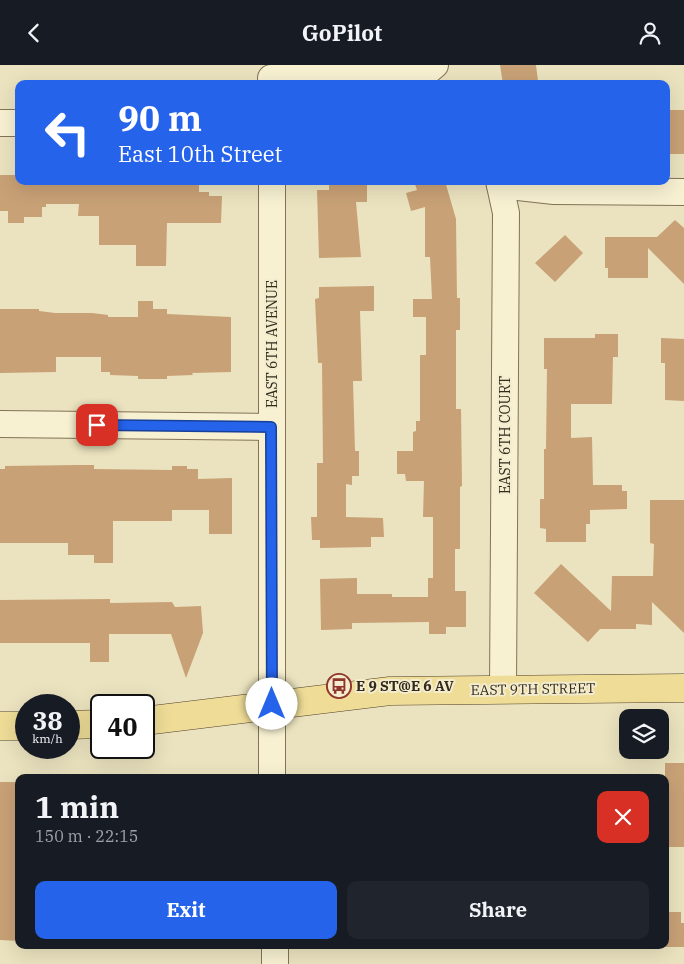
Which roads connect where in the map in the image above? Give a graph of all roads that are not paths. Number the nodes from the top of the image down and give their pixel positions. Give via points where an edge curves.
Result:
1 (435, 73) edge
2 (271, 76) edge
3 (0, 123) edge
4 (15, 123) edge
5 (272, 185) edge
6 (499, 185) edge
7 (513, 185) edge
8 (684, 192) edge
9 (0, 424) edge
10 (271, 427) junction
11 (684, 688) edge
12 (503, 689) junction
13 (272, 704) junction
14 (155, 720) edge
15 (0, 725) edge
16 (15, 726) edge
17 (272, 774) edge
18 (274, 949) edge
19 (275, 964) edge

1 - 2 street
3 - 4 street
5 - 10 street, EAST 6TH AVENUE
6 - 12 street, EAST 6TH COURT via 506,213
7 - 8 street via 554,191
9 - 10 street
10 - 13 street, EAST 6TH AVENUE
11 - 12 main road, EAST 9TH STREET
12 - 13 main road, EAST 9TH STREET via 390,691
13 - 14 main road, EAST 9TH STREET
13 - 17 street, EAST 6TH AVENUE
15 - 16 main road
18 - 19 street

